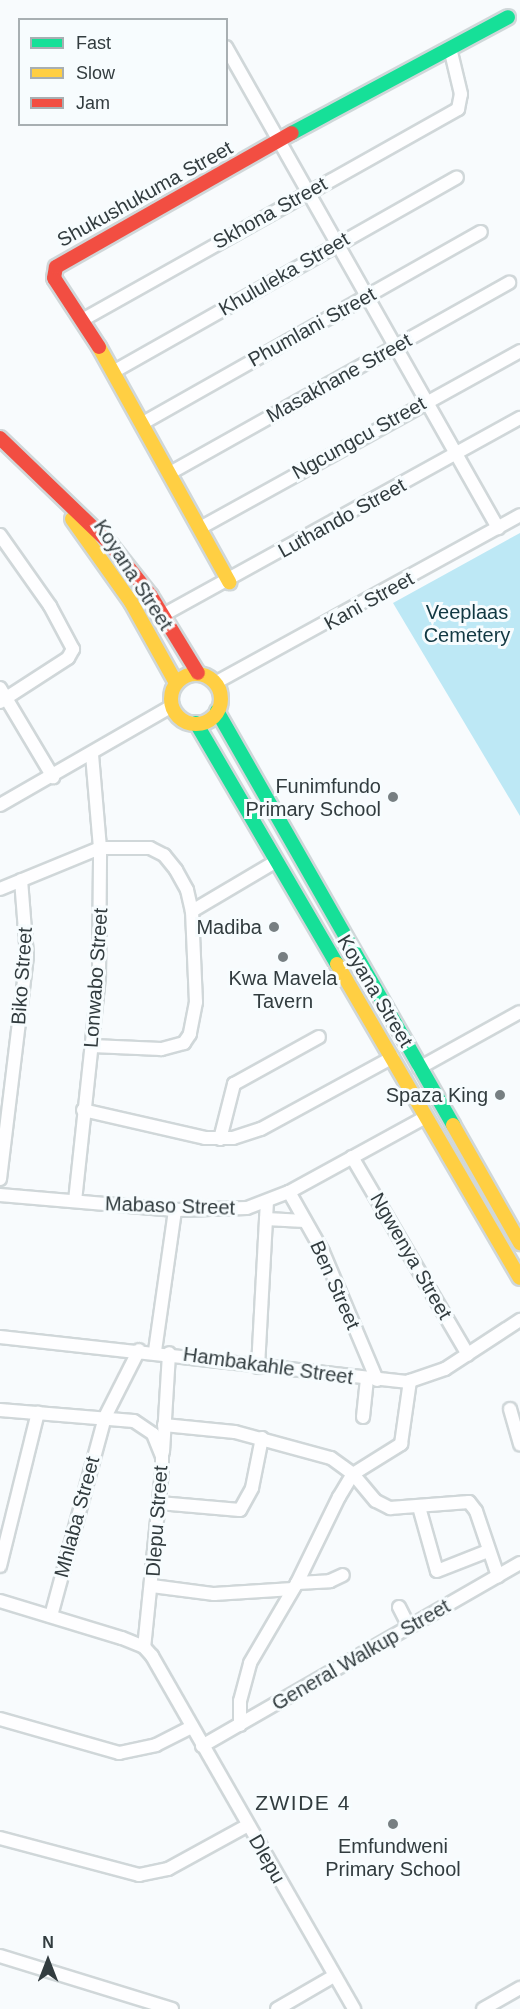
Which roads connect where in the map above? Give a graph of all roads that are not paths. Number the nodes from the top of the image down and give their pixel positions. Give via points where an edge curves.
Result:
1 (508, 17) dead end
2 (450, 48) junction
3 (228, 51) edge
4 (279, 141) junction
5 (456, 177) dead end
6 (307, 192) junction
7 (481, 232) dead end
8 (337, 243) junction
9 (509, 283) dead end
10 (367, 296) junction
11 (84, 319) junction
12 (395, 346) junction
13 (520, 351) edge
14 (113, 372) junction
15 (426, 400) junction
16 (520, 418) edge
17 (143, 423) junction
18 (0, 438) edge
19 (456, 455) junction
20 (170, 473) junction
21 (52, 491) junction
22 (520, 515) edge
23 (200, 528) junction
24 (498, 528) junction
25 (0, 535) edge
26 (228, 582) junction
27 (163, 615) junction
28 (198, 673) junction
29 (176, 683) junction
30 (215, 683) junction
31 (2, 696) edge
32 (172, 706) junction
33 (217, 711) junction
34 (196, 723) junction
35 (92, 755) junction
36 (53, 777) junction
37 (0, 805) edge
38 (100, 848) junction
39 (275, 862) junction
40 (21, 880) junction
41 (0, 889) edge
42 (192, 911) junction
43 (520, 1012) edge
44 (319, 1037) dead end
45 (92, 1046) junction
46 (393, 1057) junction
47 (419, 1068) junction
48 (83, 1110) junction
49 (426, 1116) junction
50 (220, 1139) junction
51 (352, 1157) junction
52 (0, 1179) edge
53 (289, 1192) junction
54 (0, 1195) edge
55 (75, 1201) junction
56 (267, 1201) junction
57 (175, 1210) junction
58 (266, 1220) junction
59 (305, 1221) junction
60 (520, 1242) edge
61 (520, 1278) edge
62 (520, 1320) edge
63 (0, 1336) edge
64 (139, 1350) junction
65 (155, 1351) junction
66 (169, 1353) junction
67 (468, 1355) junction
68 (258, 1366) junction
69 (372, 1380) junction
70 (410, 1381) junction
71 (510, 1409) dead end
72 (0, 1410) edge
73 (38, 1413) junction
74 (363, 1417) dead end
75 (105, 1418) junction
76 (164, 1425) junction
77 (262, 1438) junction
78 (520, 1445) edge
79 (162, 1456) junction
80 (353, 1474) junction
81 (159, 1503) junction
82 (419, 1507) junction
83 (488, 1551) junction
84 (520, 1563) edge
85 (0, 1566) edge
86 (437, 1571) junction
87 (342, 1575) dead end
88 (424, 1575) dead end
89 (498, 1576) junction
90 (295, 1586) junction
91 (152, 1587) junction
92 (0, 1601) edge
93 (399, 1607) dead end
94 (51, 1616) junction
95 (409, 1628) junction
96 (144, 1647) junction
97 (0, 1719) edge
98 (240, 1725) junction
99 (191, 1727) junction
100 (202, 1746) junction
101 (248, 1826) junction
102 (0, 1838) edge
103 (0, 1956) edge
104 (334, 1976) junction
105 (520, 1988) edge
106 (172, 2009) edge
107 (277, 2009) edge
108 (354, 2009) edge
109 (483, 2009) edge

1 - 2 main road, Shukushukuma Street
2 - 4 main road, Shukushukuma Street
2 - 6 street, Skhona Street via 461,94 458,109
3 - 4 street
4 - 6 street
4 - 11 main road, Shukushukuma Street via 60,263 54,278
5 - 8 street, Khululeka Street
6 - 8 street
6 - 11 street, Skhona Street
7 - 10 street, Phumlani Street
8 - 10 street
8 - 14 street, Khululeka Street
9 - 12 street, Masakhane Street
10 - 12 street
10 - 17 street, Phumlani Street
11 - 14 main road, Shukushukuma Street
12 - 15 street
12 - 20 street, Masakhane Street
13 - 15 street, Ngcungcu Street
14 - 17 main road, Shukushukuma Street
15 - 19 street
15 - 23 street, Ngcungcu Street
16 - 19 street, Luthando Street
17 - 20 main road, Shukushukuma Street
18 - 21 main road, Koyana Street
19 - 24 street
19 - 26 street, Luthando Street
20 - 23 main road, Shukushukuma Street
21 - 27 main road, Koyana Street via 111,545
21 - 29 main road, Koyana Street via 125,593
22 - 24 street, Kani Street
23 - 26 main road, Shukushukuma Street
24 - 30 street, Kani Street
25 - 31 street via 50,606 73,649 68,658
26 - 27 street, Luthando Street
27 - 28 main road, Koyana Street
28 - 29 main road
28 - 30 main road
29 - 32 main road
30 - 33 main road via 221,695
31 - 36 street
32 - 34 main road via 181,719
32 - 35 street
33 - 34 main road
33 - 47 main road, Koyana Street
34 - 39 main road, Koyana Street
35 - 36 street
35 - 38 street, Lonwabo Street
36 - 37 street
38 - 40 street
38 - 42 street via 150,848 164,855 187,890
38 - 45 street, Lonwabo Street via 99,975
39 - 42 street
39 - 46 main road, Koyana Street
40 - 41 street
40 - 52 street, Biko Street via 27,956
42 - 45 street via 196,1002 190,1034 184,1042 161,1049
43 - 47 street
44 - 50 street via 234,1083
45 - 48 street, Lonwabo Street
46 - 49 main road, Koyana Street
46 - 50 street via 261,1129
47 - 60 main road, Koyana Street
48 - 50 street
48 - 55 street, Lonwabo Street
49 - 51 street, Mabaso Street
49 - 61 main road, Koyana Street
51 - 53 street, Mabaso Street
51 - 67 street, Ngwenya Street
53 - 56 street, Mabaso Street
53 - 59 street, Ben Street
54 - 55 street, Mabaso Street
55 - 57 street, Mabaso Street
56 - 57 street, Mabaso Street via 232,1211
56 - 58 street
57 - 65 street
58 - 59 street
58 - 68 street
59 - 69 street, Ben Street via 330,1266
62 - 67 street, Hambakahle Street
63 - 64 street, Hambakahle Street
64 - 65 street, Hambakahle Street
64 - 75 street, Mhlaba Street
65 - 66 street, Hambakahle Street
66 - 68 street, Hambakahle Street
66 - 76 street
67 - 70 street, Hambakahle Street via 435,1374
68 - 69 street, Hambakahle Street
69 - 70 street, Hambakahle Street
69 - 74 street
70 - 80 street via 401,1444
71 - 78 street
72 - 73 street, Dlepu Street
73 - 75 street, Dlepu Street
73 - 85 street
75 - 79 street, Dlepu Street via 148,1429
75 - 94 street, Mhlaba Street
76 - 77 street
76 - 79 street
77 - 80 street via 331,1458
77 - 81 street via 252,1488 240,1510
79 - 81 street, Dlepu Street
80 - 82 street via 380,1504 399,1509
80 - 90 street
81 - 91 street, Dlepu Street
82 - 83 street via 472,1504
82 - 86 street
83 - 86 street
83 - 89 street
84 - 89 street, General Walkup Street
86 - 88 street
87 - 90 street via 330,1581
89 - 95 street, General Walkup Street
90 - 91 street via 214,1594
90 - 98 street via 250,1663 240,1701
91 - 96 street, Dlepu Street
92 - 94 street
93 - 95 street
94 - 96 street
95 - 98 street, General Walkup Street
96 - 99 street, Dlepu
97 - 99 street via 119,1753 156,1746
98 - 100 street, General Walkup Street
99 - 100 street, Dlepu
100 - 101 street, Dlepu
101 - 102 street via 168,1869 139,1875
101 - 104 street, Dlepu
103 - 106 street
104 - 107 street
104 - 108 street, Dlepu
105 - 109 street

